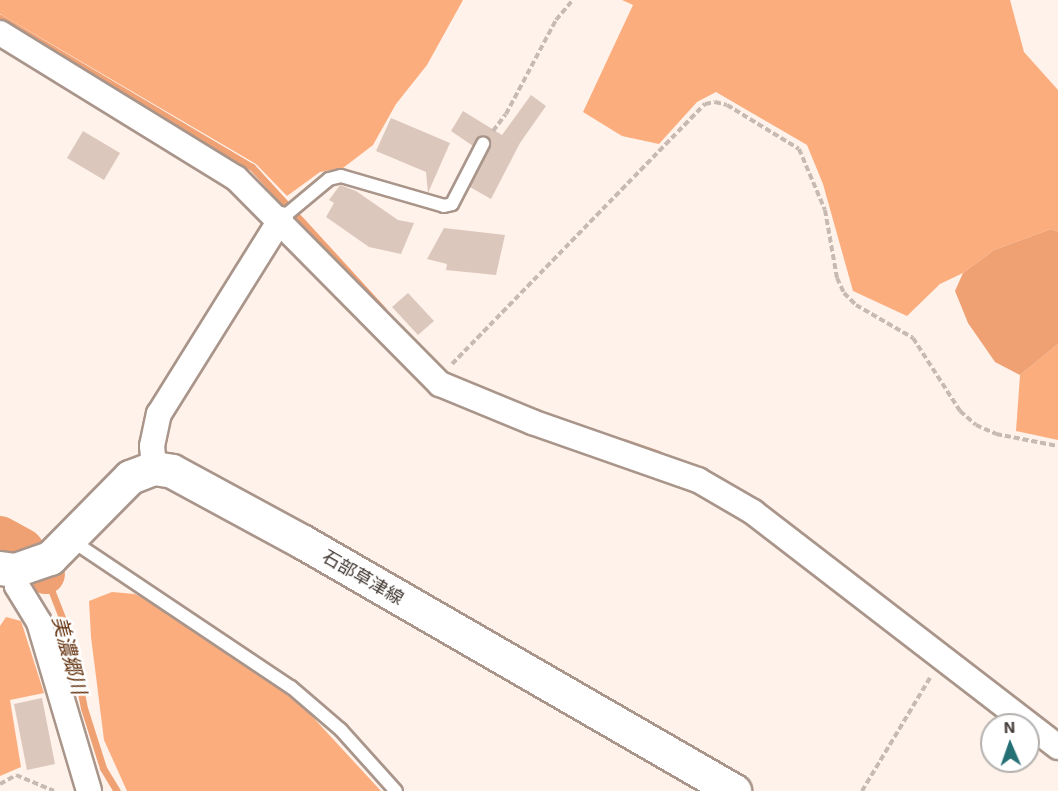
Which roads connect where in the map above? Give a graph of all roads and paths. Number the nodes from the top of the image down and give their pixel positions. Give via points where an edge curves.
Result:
1 (573, 0) edge
2 (0, 33) edge
3 (483, 144) joint
4 (288, 212) junction
5 (447, 368) dead end
6 (1058, 446) edge
7 (154, 468) junction
8 (63, 546) junction
9 (11, 569) edge
10 (942, 657) junction
11 (1058, 747) edge
12 (0, 784) edge
13 (54, 791) edge
14 (89, 791) edge
15 (396, 791) edge
16 (734, 791) edge
17 (862, 791) edge

1 - 3 path via 556,20 506,114
2 - 4 street
3 - 4 lane via 452,204 444,207 341,176 329,179
4 - 7 street via 159,414 152,446
4 - 10 street via 441,384 532,422 698,480 753,512
5 - 6 path via 705,104 715,102 728,105 799,149 825,210 837,278 844,293 856,305 913,338 960,411 975,425 996,434
7 - 8 main road via 130,477
7 - 16 main road, 石部草津線 via 172,471 207,488
8 - 9 main road
8 - 15 lane via 291,687 341,730
9 - 14 street via 39,622
10 - 11 street
10 - 17 path
12 - 13 path via 16,776

